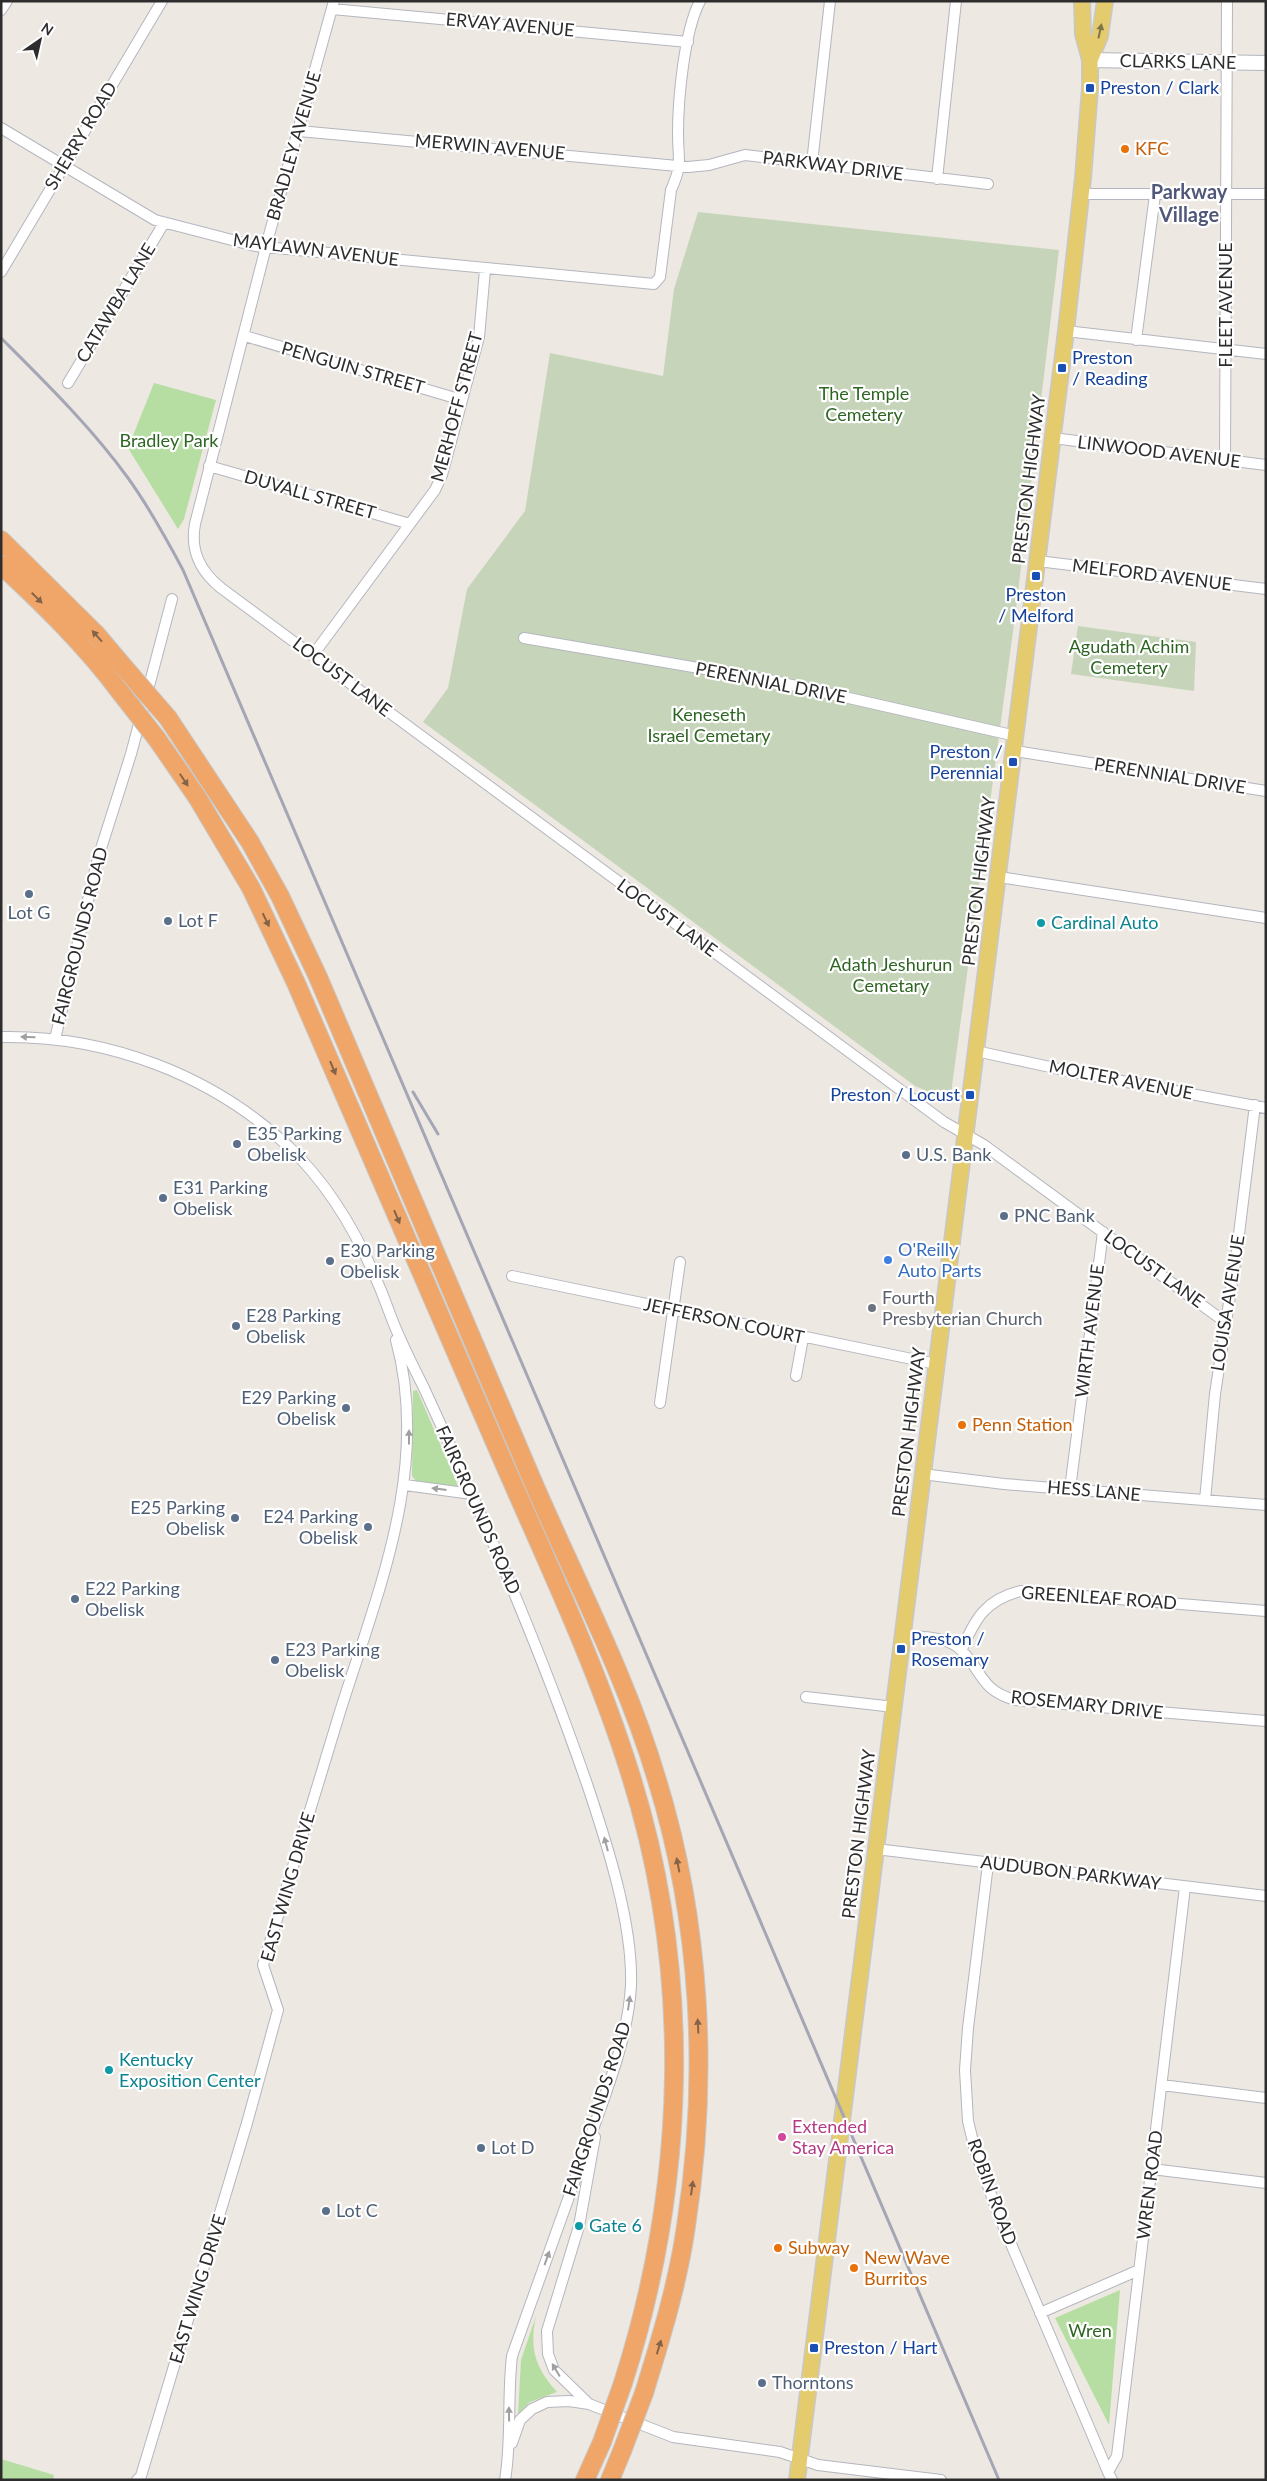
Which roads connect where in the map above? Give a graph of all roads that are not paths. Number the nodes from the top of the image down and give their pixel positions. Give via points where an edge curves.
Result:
1 (6, 1) edge
2 (162, 1) edge
3 (700, 1) edge
4 (830, 1) edge
5 (956, 1) edge
6 (1082, 1) edge
7 (1105, 1) edge
8 (1227, 1) edge
9 (333, 5) edge
10 (1, 10) edge
11 (688, 42) junction
12 (1090, 60) junction
13 (1228, 62) junction
14 (1266, 63) edge
15 (1, 128) edge
16 (299, 131) junction
17 (814, 164) junction
18 (64, 166) junction
19 (680, 166) junction
20 (937, 179) junction
21 (988, 184) dead end
22 (1082, 194) junction
23 (1227, 194) junction
24 (1266, 194) edge
25 (1155, 195) junction
26 (164, 223) junction
27 (267, 248) junction
28 (485, 270) junction
29 (1, 272) edge
30 (1066, 331) junction
31 (244, 336) junction
32 (1136, 340) junction
33 (1226, 349) junction
34 (1266, 354) edge
35 (68, 383) dead end
36 (462, 400) junction
37 (1053, 438) junction
38 (1225, 460) junction
39 (1266, 465) edge
40 (210, 466) junction
41 (410, 524) junction
42 (1, 540) edge
43 (1038, 562) junction
44 (1, 565) edge
45 (1266, 589) edge
46 (172, 599) dead end
47 (524, 638) dead end
48 (313, 655) junction
49 (1015, 743) junction
50 (1266, 791) edge
51 (999, 878) junction
52 (1266, 918) edge
53 (1, 1037) edge
54 (55, 1039) junction
55 (976, 1051) junction
56 (1255, 1106) junction
57 (1266, 1108) edge
58 (965, 1134) junction
59 (1103, 1232) junction
60 (680, 1262) dead end
61 (512, 1276) dead end
62 (672, 1309) junction
63 (390, 1315) junction
64 (1225, 1322) junction
65 (803, 1338) junction
66 (936, 1364) junction
67 (796, 1376) dead end
68 (660, 1403) dead end
69 (922, 1474) junction
70 (405, 1485) junction
71 (1070, 1489) junction
72 (472, 1494) junction
73 (1205, 1500) junction
74 (1266, 1505) edge
75 (1266, 1611) edge
76 (903, 1635) junction
77 (962, 1650) junction
78 (806, 1697) dead end
79 (894, 1708) junction
80 (1266, 1721) edge
81 (876, 1849) junction
82 (988, 1864) junction
83 (1185, 1887) junction
84 (1266, 1896) edge
85 (1162, 2085) junction
86 (1266, 2098) edge
87 (601, 2107) junction
88 (1152, 2169) junction
89 (1266, 2183) edge
90 (1139, 2270) junction
91 (1040, 2313) junction
92 (589, 2404) junction
93 (510, 2451) junction
94 (800, 2458) junction
95 (1110, 2476) edge
96 (137, 2480) edge
97 (505, 2480) edge
98 (585, 2480) edge
99 (610, 2480) edge
100 (797, 2480) edge
101 (941, 2480) edge

1 - 10 street
2 - 18 street, SHERRY ROAD
3 - 11 street via 692,16
4 - 17 street
5 - 20 street
6 - 12 main road via 1083,34
12 -> 7 main road via 1100,36
8 - 13 street, FLEET AVENUE
9 - 11 street, ERVAY AVENUE
9 - 16 street, BRADLEY AVENUE
11 - 19 street via 678,134
12 - 13 street, CLARKS LANE
12 - 22 main road, PRESTON HIGHWAY
13 - 14 street, CLARKS LANE
13 - 23 street, FLEET AVENUE
15 - 18 street, MAYLAWN AVENUE
16 - 19 street, MERWIN AVENUE
16 - 27 street, BRADLEY AVENUE
17 - 19 street, PARKWAY DRIVE via 745,155 709,165
17 - 20 street, PARKWAY DRIVE
18 - 26 street, MAYLAWN AVENUE
18 - 29 street, SHERRY ROAD
19 - 28 street, MAYLAWN AVENUE via 678,179 671,190 657,283
20 - 21 street, PARKWAY DRIVE
22 - 25 street
22 - 30 main road, PRESTON HIGHWAY
23 - 24 street
23 - 25 street
23 - 33 street, FLEET AVENUE
25 - 32 street
26 - 27 street, MAYLAWN AVENUE
26 - 35 street, CATAWBA LANE
27 - 28 street, MAYLAWN AVENUE
27 - 31 street, BRADLEY AVENUE
28 - 36 street, MERHOFF STREET via 479,337
30 - 32 street
30 - 37 main road, PRESTON HIGHWAY
31 - 36 street, PENGUIN STREET
31 - 40 street, BRADLEY AVENUE
32 - 33 street
33 - 34 street
33 - 38 street, FLEET AVENUE
36 - 41 street, MERHOFF STREET via 442,476 436,490
37 - 38 street, LINWOOD AVENUE
37 - 43 main road, PRESTON HIGHWAY
38 - 39 street, LINWOOD AVENUE
40 - 41 street, DUVALL STREET
40 - 48 street, LOCUST LANE via 193,535 201,566 222,588
41 - 48 street, MERHOFF STREET
99 -> 42 highway, bridge via 644,2394 664,2330 686,2229 693,2178 698,2078 695,1980 685,1896 657,1779 625,1691 318,977 280,896 250,842 168,718 96,634
43 - 45 street, MELFORD AVENUE
43 - 49 main road, PRESTON HIGHWAY
44 -> 98 highway, bridge via 61,622 101,666 157,739 251,888 296,984 560,1593 605,1700 633,1782 658,1881 666,1936 674,2008 675,2098 661,2237 638,2336 602,2442
46 - 54 street, FAIRGROUNDS ROAD via 98,858
47 - 49 street, PERENNIAL DRIVE via 774,681
48 - 58 street, LOCUST LANE via 837,1044
49 - 50 street, PERENNIAL DRIVE
49 - 51 main road, PRESTON HIGHWAY
51 - 52 street
51 - 55 main road, PRESTON HIGHWAY
54 -> 53 street
54 - 63 street, FAIRGROUNDS ROAD via 108,1049 157,1064 204,1087 255,1119 291,1149 329,1194 369,1259
55 - 56 street, MOLTER AVENUE
55 - 58 main road, PRESTON HIGHWAY
56 - 57 street, MOLTER AVENUE
56 - 64 street, LOUISA AVENUE
58 - 59 street, LOCUST LANE
58 - 66 main road, PRESTON HIGHWAY
59 - 64 street, LOCUST LANE
59 - 71 street, WIRTH AVENUE
60 - 62 street
61 - 62 street, JEFFERSON COURT
62 - 65 street, JEFFERSON COURT
62 - 68 street
70 -> 63 street, EAST WING DRIVE via 409,1445 407,1398
63 - 72 street, FAIRGROUNDS ROAD
64 - 73 street, LOUISA AVENUE
65 - 66 street, JEFFERSON COURT
65 - 67 street
66 - 69 main road, PRESTON HIGHWAY
69 - 71 street, HESS LANE
69 - 76 main road, PRESTON HIGHWAY
72 -> 70 street
70 - 96 street, EAST WING DRIVE via 398,1523 263,1965 278,2010 248,2123 142,2476
71 - 73 street, HESS LANE
87 -> 72 street, FAIRGROUNDS ROAD via 622,2039 631,1986 620,1900 601,1825 567,1725
73 - 74 street, HESS LANE
75 - 77 street, GREENLEAF ROAD via 1021,1591 1006,1594 987,1606 972,1626
76 - 77 street, ROSEMARY DRIVE via 940,1638
76 - 79 main road, PRESTON HIGHWAY
77 - 80 street, ROSEMARY DRIVE via 988,1686 1014,1700
78 - 79 street
79 - 81 main road, PRESTON HIGHWAY
81 - 82 street, AUDUBON PARKWAY
81 - 94 main road, PRESTON HIGHWAY
82 - 83 street, AUDUBON PARKWAY
82 - 91 street, ROBIN ROAD via 968,2028 966,2103 980,2166
83 - 84 street, AUDUBON PARKWAY
83 - 85 street, WREN ROAD
85 - 86 street
85 - 88 street, WREN ROAD
92 -> 87 street via 554,2370 548,2354 548,2331 579,2226
93 -> 87 street, FAIRGROUNDS ROAD via 512,2356
88 - 89 street
88 - 90 street, WREN ROAD
90 - 91 street
90 - 95 street, WREN ROAD via 1117,2456
91 - 95 street, ROBIN ROAD
92 - 93 street via 558,2400 532,2409 520,2420
92 - 94 street via 673,2437 780,2452
93 - 97 street, FAIRGROUNDS ROAD
94 - 100 main road, PRESTON HIGHWAY
94 - 101 street via 818,2465

